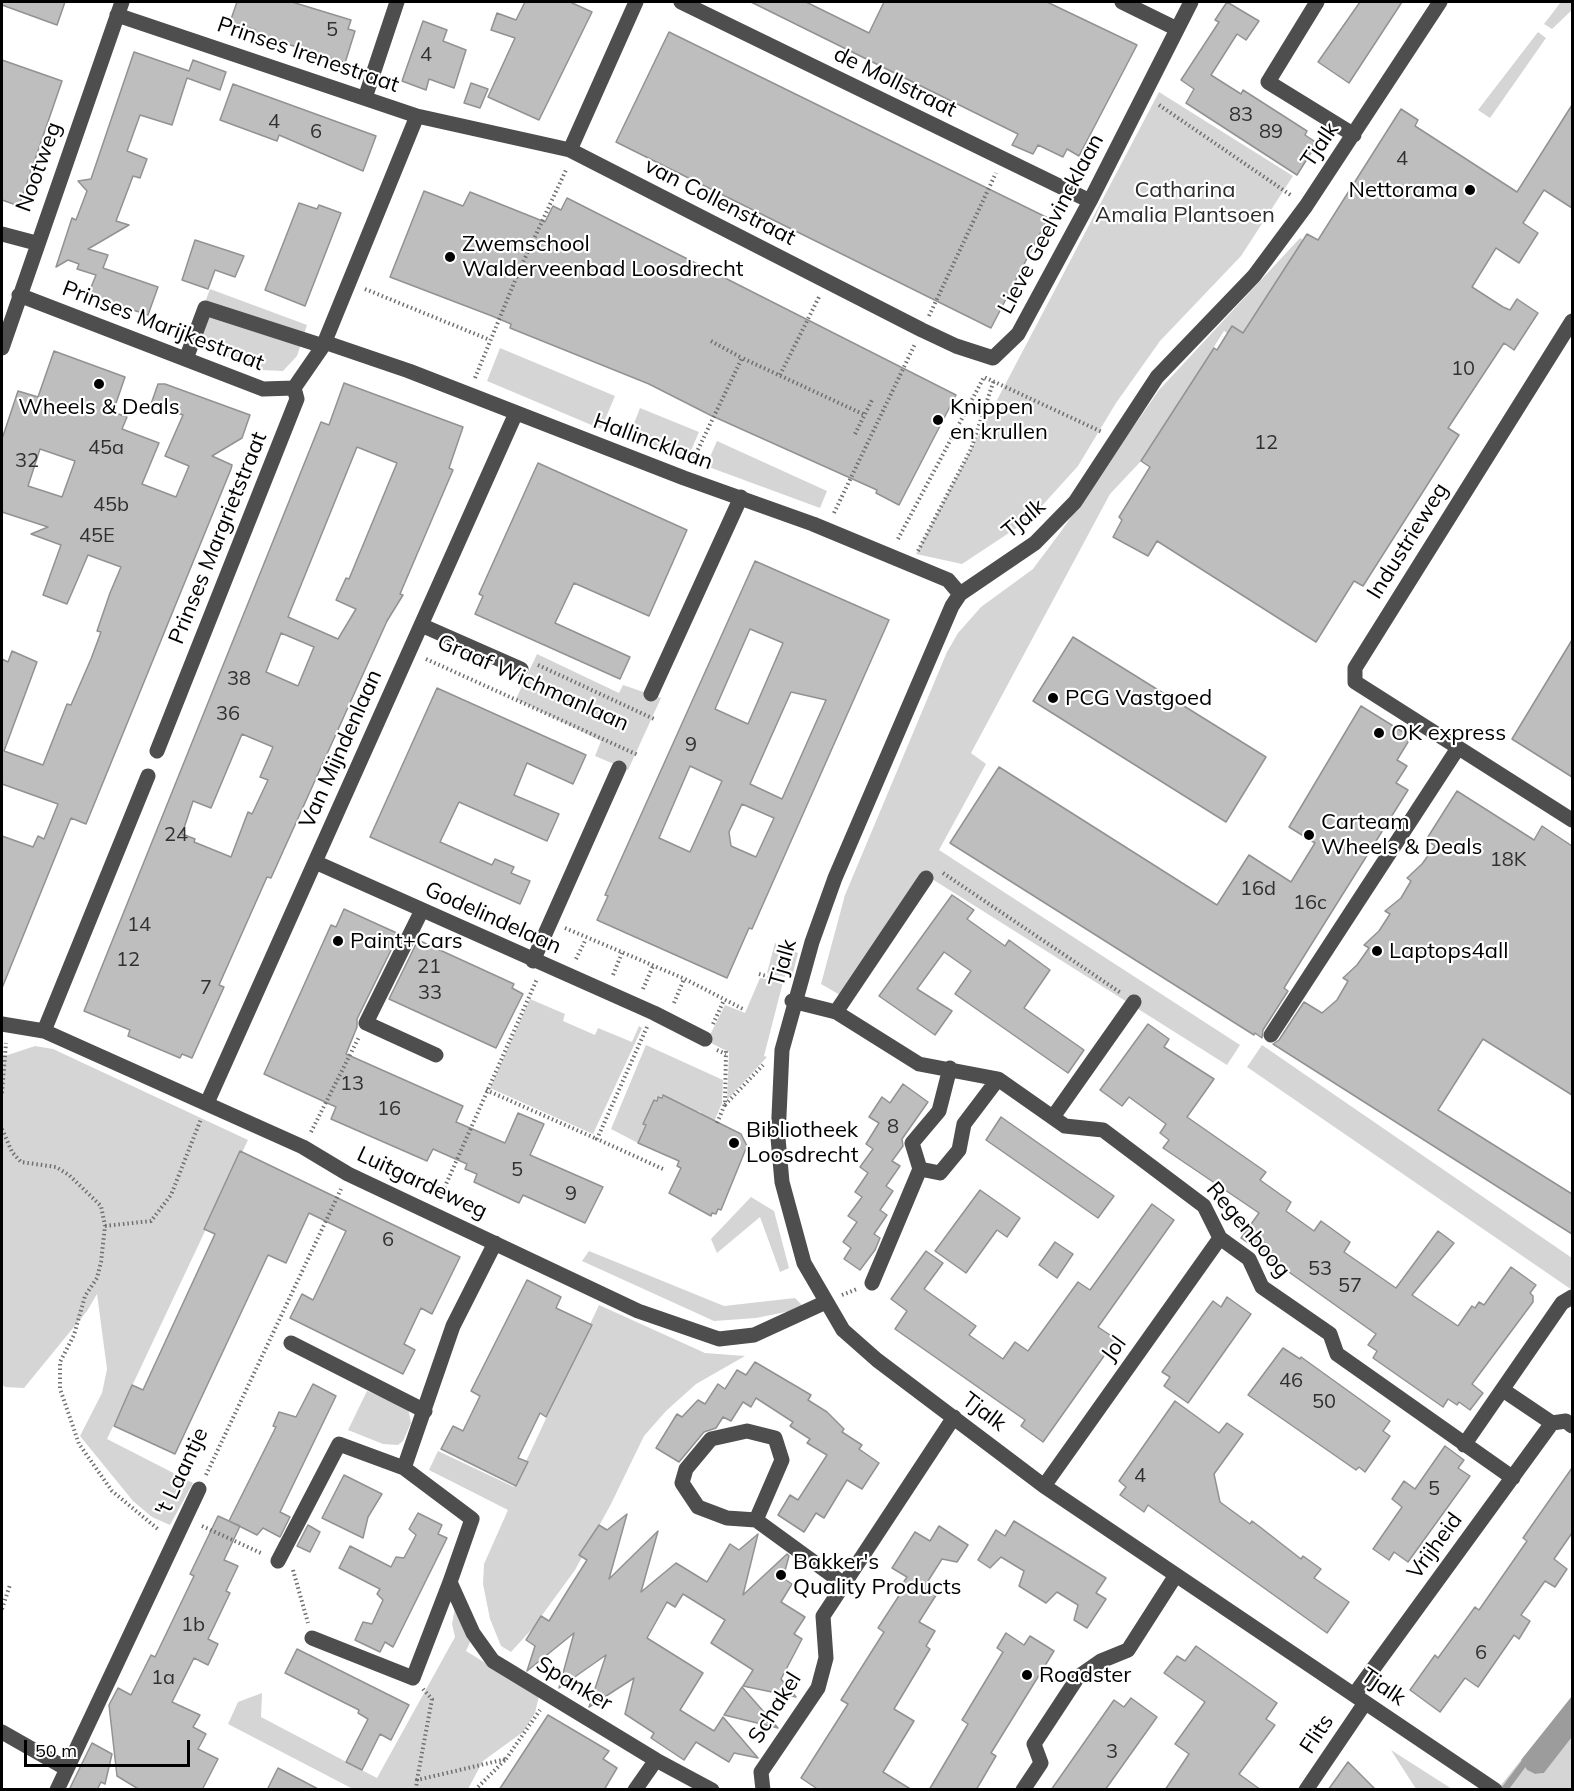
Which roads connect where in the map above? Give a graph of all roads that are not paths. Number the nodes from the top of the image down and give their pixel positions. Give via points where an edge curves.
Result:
1 (397, 2) edge
2 (636, 2) edge
3 (681, 2) edge
4 (1122, 2) edge
5 (1191, 2) edge
6 (1317, 2) edge
7 (1440, 2) edge
8 (119, 8) edge
9 (1177, 29) junction
10 (365, 98) junction
11 (417, 116) junction
12 (1354, 135) junction
13 (570, 150) junction
14 (1090, 201) junction
15 (2, 234) edge
16 (36, 243) junction
17 (19, 295) junction
18 (1572, 321) edge
19 (324, 344) junction
20 (2, 348) edge
21 (186, 358) junction
22 (993, 358) joint
23 (294, 388) junction
24 (516, 413) junction
25 (741, 498) junction
26 (960, 594) junction
27 (421, 625) junction
28 (521, 669) dead end
29 (651, 694) dead end
30 (1458, 748) junction
31 (157, 751) dead end
32 (619, 768) dead end
33 (148, 776) dead end
34 (1572, 820) edge
35 (315, 862) junction
36 (926, 878) road end
37 (422, 910) junction
38 (533, 961) junction
39 (794, 1002) junction
40 (1134, 1002) road end
41 (836, 1012) junction
42 (5, 1024) edge
43 (45, 1031) junction
44 (1271, 1035) dead end
45 (705, 1039) road end
46 (436, 1055) dead end
47 (950, 1068) junction
48 (998, 1079) junction
49 (207, 1103) junction
50 (1053, 1117) junction
51 (920, 1169) junction
52 (1221, 1238) junction
53 (495, 1243) junction
54 (872, 1283) road end
55 (1572, 1297) edge
56 (826, 1302) junction
57 (291, 1343) dead end
58 (1503, 1390) junction
59 (425, 1411) junction
60 (954, 1417) junction
61 (1552, 1423) junction
62 (1572, 1426) edge
63 (1464, 1445) junction
64 (404, 1468) junction
65 (1513, 1478) junction
66 (1044, 1486) junction
67 (199, 1489) road end
68 (756, 1520) junction
69 (278, 1561) dead end
70 (1176, 1575) junction
71 (450, 1582) junction
72 (844, 1584) junction
73 (312, 1638) dead end
74 (1359, 1699) junction
75 (2, 1732) edge
76 (656, 1760) junction
77 (67, 1769) junction
78 (57, 1790) edge
79 (635, 1790) edge
80 (712, 1790) edge
81 (764, 1790) edge
82 (1023, 1790) edge
83 (1306, 1790) edge
84 (1495, 1790) edge

1 - 10 street
2 - 13 street
3 - 14 street, de Mollstraat
4 - 9 street
5 - 9 street, Lieve Geelvincklaan
6 - 12 street via 1268,82
7 - 12 street, Tjalk
8 - 10 street, Prinses Irenestraat
8 - 16 street, Nootweg
9 - 14 street, Lieve Geelvincklaan
10 - 11 street, Prinses Irenestraat
11 - 13 street, van Collenstraat
11 - 19 street, Prinses Margrietstraat
12 - 26 street, Tjalk via 1254,276 1158,377 1060,520 1035,543
13 - 22 street, van Collenstraat via 708,229 956,346
14 - 22 street, Lieve Geelvincklaan via 1018,334
15 - 16 street
16 - 17 street, Nootweg
17 - 20 street, Nootweg
17 - 21 street, Prinses Marijkestraat
18 - 30 street, Industrieweg via 1355,668 1355,682
19 - 21 street via 205,308
19 - 23 street, Prinses Margrietstraat
19 - 24 street, Hallincklaan via 409,371
21 - 23 street, Prinses Marijkestraat via 263,388
23 - 31 street, Prinses Margrietstraat via 297,399
24 - 25 street, Hallincklaan
24 - 27 street, Van Mijndenlaan
25 - 26 street, Hallincklaan via 912,564 948,580
25 - 29 street, Graaf Wichmanlaan
26 - 39 street, Tjalk via 944,621 835,878
27 - 28 street, Graaf Wichmanlaan
27 - 35 street, Van Mijndenlaan
30 - 34 street, Industrieweg
30 - 44 street
32 - 38 street, Graaf Wichmanlaan
33 - 43 street
35 - 37 street, Godelindelaan
35 - 49 street, Van Mijndenlaan
36 - 41 street
37 - 38 street, Godelindelaan
37 - 46 street via 366,1023
38 - 45 street, Godelindelaan
39 - 41 street, Regenboog
39 - 56 street, Tjalk via 782,1050 778,1095 782,1182 804,1263
40 - 50 street
41 - 47 street, Regenboog via 919,1064
42 - 43 street, Luitgardeweg
43 - 49 street, Luitgardeweg
47 - 48 street, Regenboog
47 - 51 street via 939,1112 912,1143
48 - 50 street, Regenboog
48 - 51 street via 964,1124 959,1150 940,1173
49 - 53 street, Luitgardeweg
50 - 52 street, Regenboog via 1065,1125 1103,1130 1204,1206
51 - 54 street
52 - 63 street, Regenboog via 1249,1259 1262,1287 1330,1334 1337,1354
52 - 66 street, Jol
53 - 56 street, Luitgardeweg via 638,1311 719,1339 754,1335
53 - 59 street via 453,1326
55 - 58 street via 1562,1303
56 - 60 street, Tjalk via 843,1330
57 - 59 street
58 - 61 street
58 - 63 street
59 - 64 street
60 - 66 street, Tjalk
60 - 72 street, Schakel
61 - 62 street via 1566,1421
61 - 65 street, Vrijheid
63 - 65 street, Regenboog
64 - 69 street via 339,1444
64 - 71 street via 472,1519
65 - 74 street, Vrijheid
66 - 70 street, Tjalk
67 - 77 street, 't Laantje
68 - 68 street via 727,1518 698,1507 682,1483 686,1469 711,1439 747,1431 775,1438 782,1460
68 - 72 street
70 - 74 street, Tjalk
70 - 82 street via 1128,1650 1101,1661 1078,1677 1034,1744 1041,1763
71 - 73 street via 413,1678
71 - 76 street, Spanker via 472,1634 493,1661
72 - 81 street, Schakel via 823,1616 826,1658 818,1688 761,1772
74 - 83 street, Flits
74 - 84 street, Tjalk
75 - 77 street
76 - 79 street
76 - 80 street, Spanker
77 - 78 street, 't Laantje

